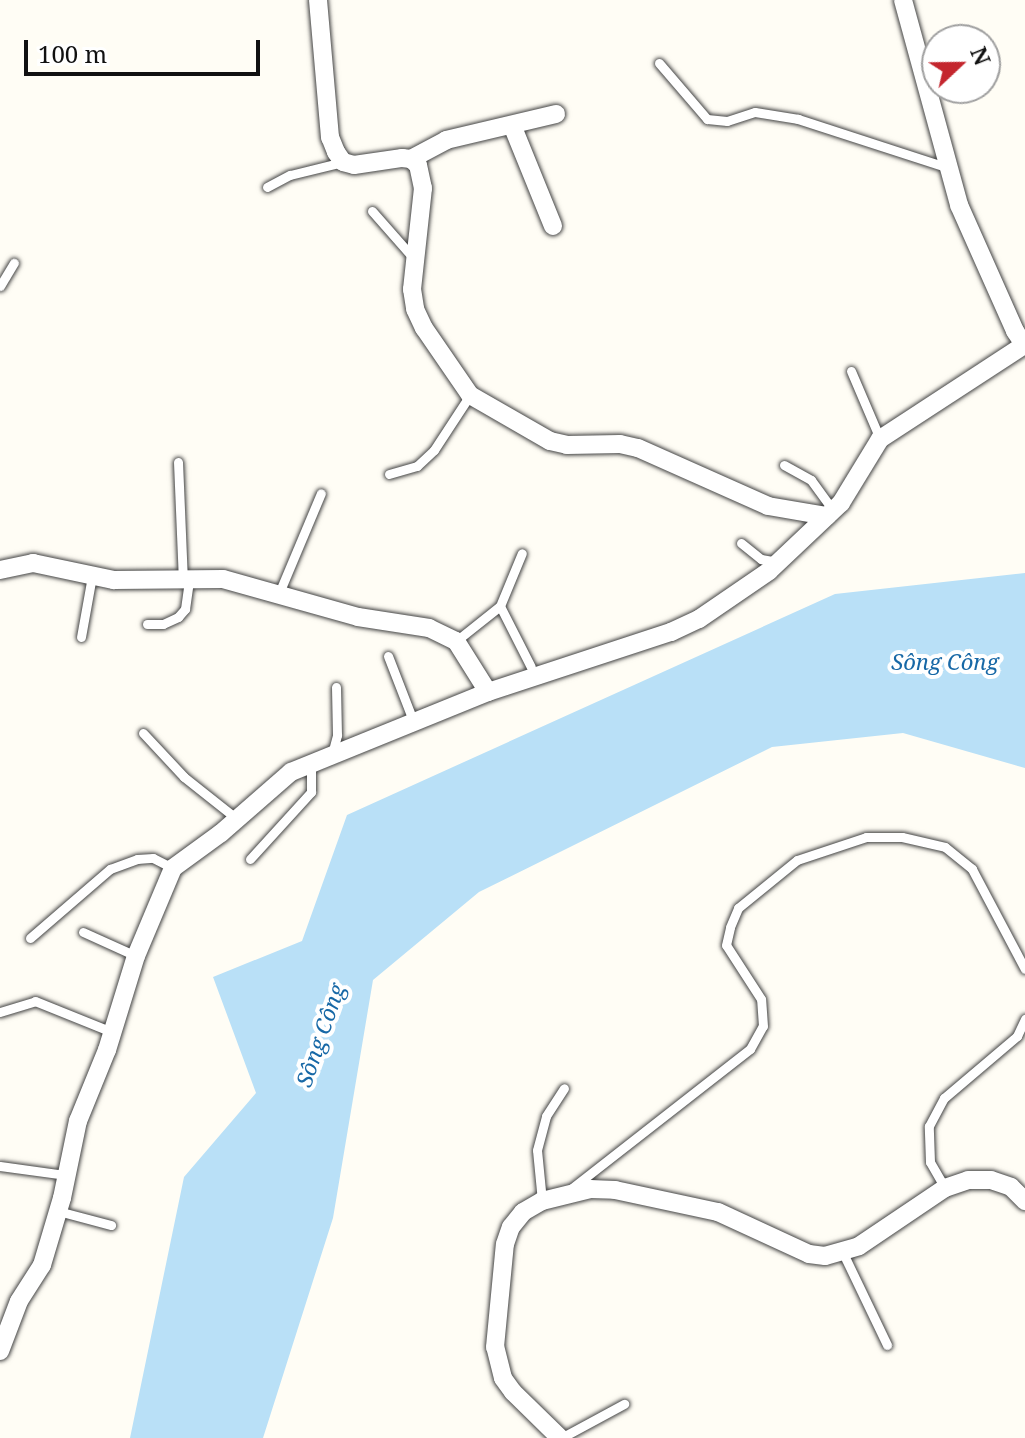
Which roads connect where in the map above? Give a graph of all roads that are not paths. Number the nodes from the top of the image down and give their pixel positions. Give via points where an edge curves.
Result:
1 (318, 0) edge
2 (903, 0) edge
3 (659, 63) dead end
4 (556, 114) dead end
5 (512, 125) junction
6 (411, 159) junction
7 (343, 162) junction
8 (949, 168) junction
9 (267, 187) dead end
10 (372, 211) dead end
11 (553, 226) dead end
12 (415, 260) junction
13 (14, 263) dead end
14 (0, 286) edge
15 (1025, 345) edge
16 (851, 371) dead end
17 (470, 395) junction
18 (880, 439) junction
19 (178, 462) dead end
20 (784, 465) dead end
21 (389, 474) dead end
22 (321, 493) dead end
23 (830, 513) junction
24 (741, 543) dead end
25 (522, 553) dead end
26 (778, 562) junction
27 (0, 570) edge
28 (92, 576) junction
29 (186, 579) junction
30 (279, 593) junction
31 (500, 606) junction
32 (147, 624) dead end
33 (81, 637) dead end
34 (456, 641) junction
35 (388, 656) dead end
36 (531, 667) dead end
37 (336, 687) dead end
38 (488, 692) junction
39 (414, 723) junction
40 (143, 733) dead end
41 (332, 757) junction
42 (311, 764) junction
43 (237, 819) junction
44 (250, 859) dead end
45 (173, 868) junction
46 (83, 932) dead end
47 (30, 938) dead end
48 (136, 956) junction
49 (1025, 969) edge
50 (0, 1012) edge
51 (1025, 1019) edge
52 (112, 1032) junction
53 (564, 1088) dead end
54 (0, 1166) edge
55 (66, 1175) junction
56 (943, 1183) junction
57 (564, 1194) junction
58 (542, 1201) junction
59 (1025, 1201) edge
60 (58, 1211) junction
61 (111, 1225) dead end
62 (843, 1253) junction
63 (887, 1345) dead end
64 (0, 1351) edge
65 (624, 1404) dead end
66 (560, 1438) edge

1 - 7 street via 330,137
2 - 8 street
3 - 8 lane via 707,119 727,121 755,112 798,119
4 - 5 street
5 - 6 street via 446,140
5 - 11 street
6 - 7 street
6 - 12 street via 423,188
7 - 9 lane via 290,175
8 - 15 street via 969,230
10 - 12 lane
12 - 17 street via 415,309
13 - 14 lane
15 - 18 street
16 - 18 lane
17 - 21 lane via 434,450 417,466
17 - 23 street via 550,441 638,448 768,506
18 - 23 street
19 - 29 lane
20 - 23 lane via 811,480
22 - 30 lane
23 - 26 street
24 - 26 lane via 761,559
25 - 31 lane
26 - 38 street via 685,626
27 - 28 street via 49,564
28 - 29 street
28 - 33 lane
29 - 30 street via 241,581
29 - 32 lane via 185,609 163,624
30 - 34 street via 358,617 429,628
31 - 34 lane
31 - 36 lane
34 - 38 street
35 - 39 lane
37 - 41 lane
38 - 39 street
39 - 41 street
40 - 43 lane via 184,777
41 - 42 street
42 - 43 street via 283,777
42 - 44 lane via 311,792
43 - 45 street
45 - 47 lane via 153,858 110,869
45 - 48 street
46 - 48 lane
48 - 52 street
49 - 57 lane via 972,869 945,847 902,837 866,837 797,860 738,908 730,927 726,945 761,999 763,1026 750,1049
50 - 52 lane via 35,1001
51 - 56 lane via 1017,1036 944,1098 929,1126 930,1162
52 - 55 street via 78,1121
53 - 58 lane via 546,1116 537,1150
54 - 55 lane
55 - 60 street
56 - 59 street via 991,1180 1011,1187
56 - 62 street
57 - 58 street
57 - 62 street via 615,1190 718,1212 809,1254
58 - 66 street via 523,1212 505,1244 495,1347 503,1378
60 - 61 lane
60 - 64 street via 42,1265 19,1301
62 - 63 lane
65 - 66 lane

